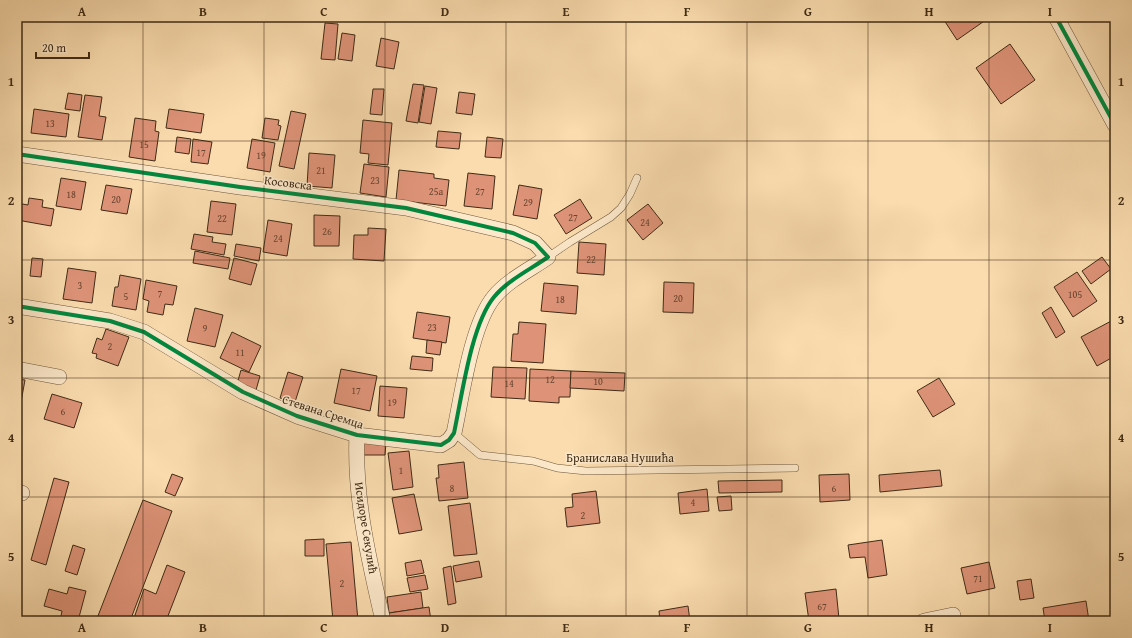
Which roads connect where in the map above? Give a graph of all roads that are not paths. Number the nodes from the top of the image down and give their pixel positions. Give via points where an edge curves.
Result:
1 (1056, 17) edge
2 (1115, 125) edge
3 (17, 154) edge
4 (637, 178) dead end
5 (548, 257) junction
6 (17, 306) edge
7 (17, 369) edge
8 (59, 377) dead end
9 (454, 433) junction
10 (357, 435) junction
11 (795, 468) dead end
12 (953, 615) dead end
13 (383, 621) edge
14 (924, 621) edge

1 - 2 street
3 - 5 street, Косовска via 240,187 406,208 513,233 535,244
4 - 5 lane via 630,194 612,217
5 - 9 street via 495,296 486,310 477,331
6 - 10 street, Стевана Сремца via 110,321 144,332 243,392 297,416
7 - 8 street
9 - 10 street, Стевана Сремца via 449,440 441,444
9 - 11 lane, Бранислава Нушића via 480,455 586,471
10 - 13 street, Исидоре Секулић via 356,456 362,516
12 - 14 street

